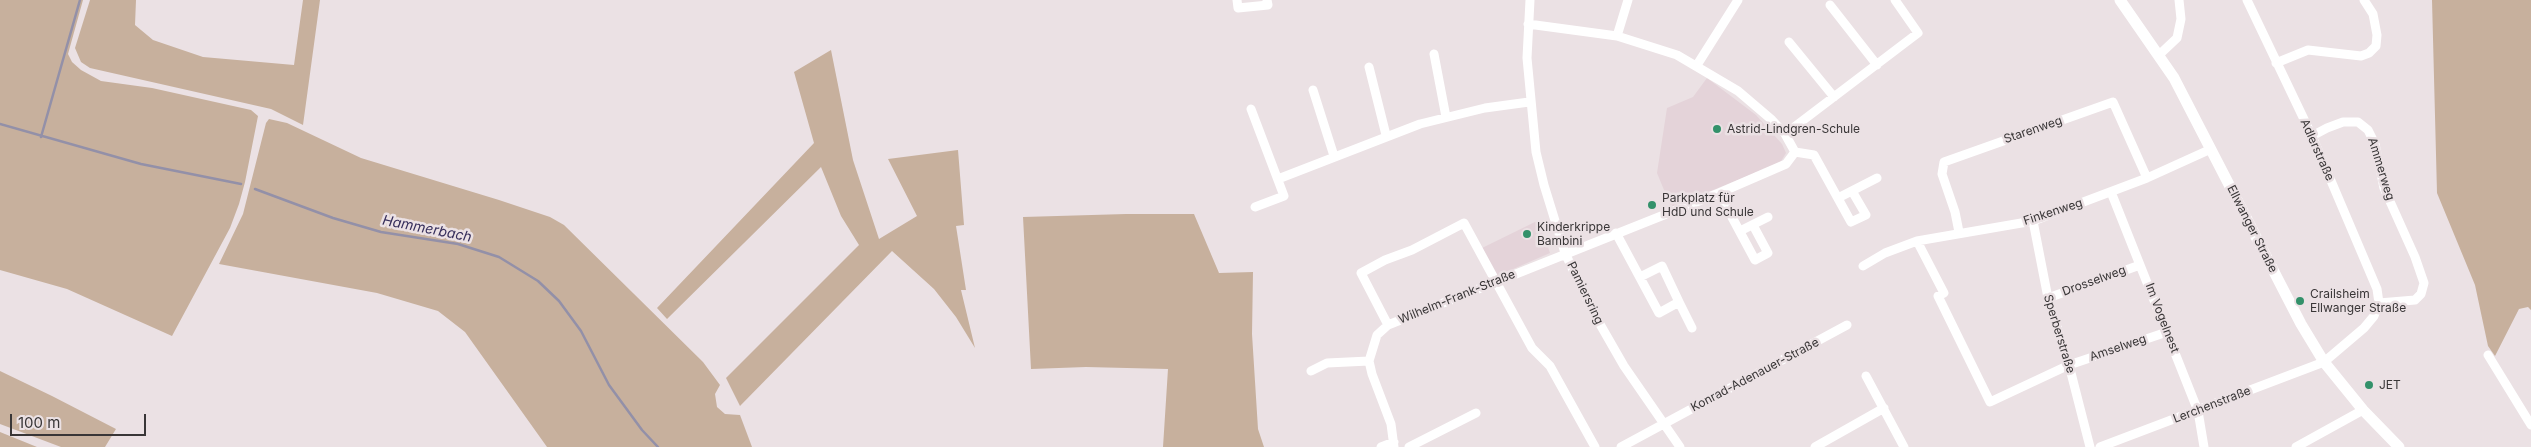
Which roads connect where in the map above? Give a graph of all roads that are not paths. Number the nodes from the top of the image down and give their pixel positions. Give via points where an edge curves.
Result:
1 (1237, 0) edge
2 (1267, 0) edge
3 (1530, 0) edge
4 (1628, 0) edge
5 (1738, 0) edge
6 (1895, 0) edge
7 (2120, 0) edge
8 (2180, 0) edge
9 (2247, 0) edge
10 (2364, 0) edge
11 (1830, 5) dead end
12 (1528, 24) junction
13 (1616, 36) junction
14 (1789, 42) dead end
15 (1434, 54) dead end
16 (2160, 54) junction
17 (2276, 63) junction
18 (1697, 65) junction
19 (1877, 65) junction
20 (1369, 67) dead end
21 (1313, 90) dead end
22 (1834, 97) junction
23 (1530, 102) junction
24 (1251, 109) dead end
25 (1446, 117) junction
26 (1785, 134) junction
27 (1386, 135) junction
28 (2312, 136) junction
29 (2211, 148) junction
30 (1795, 152) junction
31 (1334, 156) junction
32 (1877, 178) dead end
33 (2147, 178) junction
34 (1278, 179) junction
35 (1852, 191) junction
36 (2111, 192) junction
37 (1719, 193) junction
38 (1838, 198) junction
39 (1255, 207) dead end
40 (1768, 217) dead end
41 (2032, 221) junction
42 (1753, 225) junction
43 (1740, 231) junction
44 (1959, 232) junction
45 (1616, 233) junction
46 (1917, 240) junction
47 (1565, 253) junction
48 (2140, 265) junction
49 (1862, 266) dead end
50 (1640, 278) junction
51 (1496, 283) junction
52 (2048, 298) junction
53 (1679, 302) junction
54 (2379, 303) junction
55 (1388, 325) junction
56 (1847, 326) dead end
57 (1692, 328) dead end
58 (2167, 332) junction
59 (2488, 355) dead end
60 (1369, 361) junction
61 (2324, 362) junction
62 (2069, 365) junction
63 (1311, 371) dead end
64 (1866, 376) dead end
65 (1884, 408) junction
66 (2363, 410) junction
67 (2198, 411) junction
68 (1476, 412) dead end
69 (1664, 424) junction
70 (2531, 425) edge
71 (1394, 444) edge
72 (1381, 447) edge
73 (1409, 447) edge
74 (1595, 447) edge
75 (1620, 447) edge
76 (1680, 447) edge
77 (1815, 447) edge
78 (1904, 447) edge
79 (2090, 447) edge
80 (2100, 447) edge
81 (2204, 447) edge
82 (2296, 447) edge
83 (2399, 447) edge

1 - 2 street via 1238,8 1268,5
3 - 12 street, Pamiersring
4 - 13 street
5 - 18 street
6 - 19 street via 1918,33
7 - 16 main road, Ellwanger Straße
8 - 16 street via 2177,38
9 - 17 street, Adlerstraße
10 - 17 street via 2373,14 2378,35 2376,46 2368,53 2361,56 2308,50
11 - 19 street
12 - 13 street
12 - 23 street, Pamiersring
13 - 18 street via 1677,55
14 - 22 street
15 - 25 street
16 - 29 main road, Ellwanger Straße
17 - 28 street, Adlerstraße
18 - 26 street via 1738,91
19 - 22 street
20 - 27 street
21 - 31 street
22 - 26 street
23 - 25 street
23 - 47 street, Pamiersring via 1542,178
24 - 34 street
25 - 27 street
26 - 30 street
27 - 31 street
28 - 54 street, Adlerstraße via 2377,289
28 - 54 street, Ammerweg via 2343,122 2358,122 2368,130 2375,144 2384,188 2424,283 2415,300
29 - 33 street, Finkenweg
29 - 61 main road, Ellwanger Straße via 2292,308
30 - 37 street, Wilhelm-Frank-Straße via 1786,164
30 - 38 street via 1814,154
31 - 34 street
32 - 35 street
33 - 36 street, Finkenweg
33 - 44 street, Starenweg via 2113,102 1944,162 1942,174
34 - 39 street via 1284,196
35 - 38 street
35 - 38 street via 1866,215 1851,222
36 - 41 street, Finkenweg
36 - 48 street, Im Vogelnest
37 - 43 street
37 - 45 street, Wilhelm-Frank-Straße
40 - 42 street
41 - 44 street, Finkenweg
41 - 52 street, Sperberstraße
42 - 43 street
42 - 43 street via 1768,253 1755,260
44 - 46 street, Finkenweg
45 - 47 street, Wilhelm-Frank-Straße
45 - 50 street
46 - 49 street, Finkenweg
46 - 62 street, Amselweg via 1944,293 1938,296 1990,402
47 - 51 street, Wilhelm-Frank-Straße
47 - 69 street, Pamiersring via 1624,366
48 - 52 street, Drosselweg
48 - 58 street, Im Vogelnest
50 - 53 street via 1658,313
50 - 53 street via 1662,266
51 - 55 street, Wilhelm-Frank-Straße
51 - 55 street via 1464,223 1361,272
51 - 74 street via 1532,348 1550,366
52 - 62 street, Sperberstraße
53 - 57 street
54 - 61 street, Lerchenstraße via 2364,328
55 - 60 street, Wilhelm-Frank-Straße via 1377,335
56 - 69 street, Konrad-Adenauer-Straße
58 - 62 street, Amselweg
58 - 67 street, Im Vogelnest
59 - 70 street
60 - 63 street via 1327,363
60 - 71 street via 1391,424
61 - 66 main road, Ellwanger Straße
61 - 67 street, Lerchenstraße
62 - 79 street, Sperberstraße
64 - 65 street
65 - 77 street
65 - 78 street
66 - 82 street
66 - 83 main road, Ellwanger Straße
67 - 80 street, Lerchenstraße
67 - 81 street, Im Vogelnest
68 - 73 street
69 - 75 street
69 - 76 street, Pamiersring
71 - 72 street

